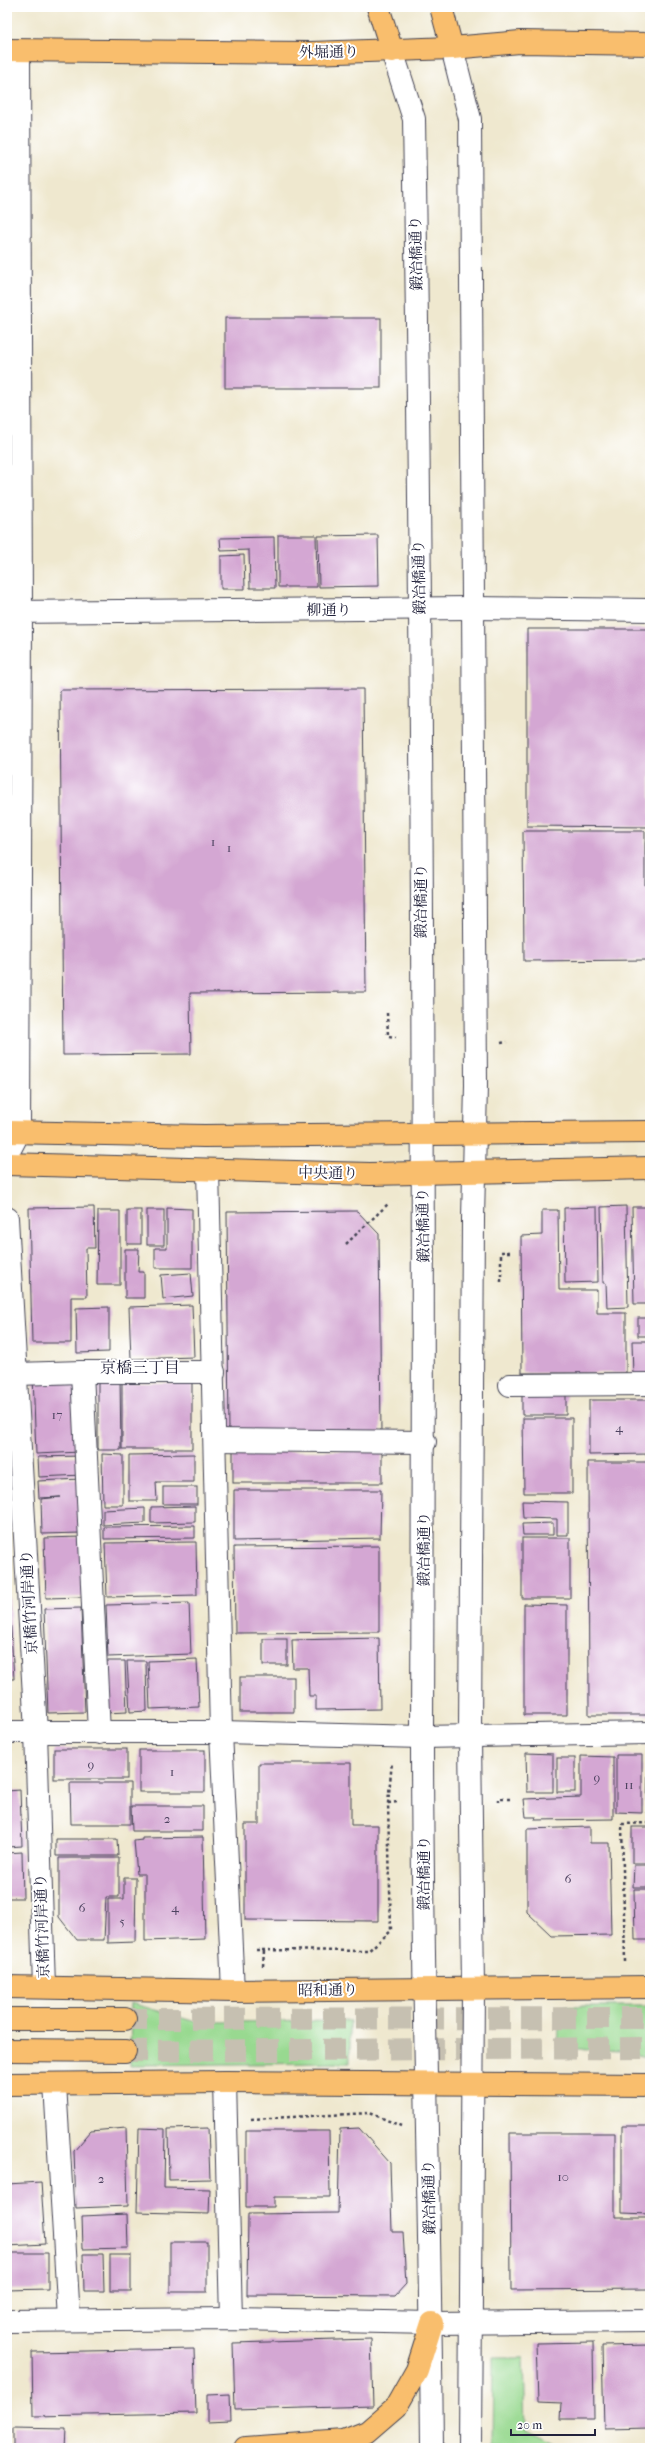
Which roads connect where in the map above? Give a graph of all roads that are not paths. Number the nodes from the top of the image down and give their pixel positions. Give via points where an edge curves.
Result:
1 (378, 7) edge
2 (441, 7) edge
3 (650, 44) edge
4 (452, 48) junction
5 (13, 50) edge
6 (392, 51) junction
7 (472, 608) junction
8 (420, 610) junction
9 (650, 610) edge
10 (14, 612) edge
11 (12, 1061) edge
12 (13, 1132) edge
13 (650, 1132) edge
14 (423, 1134) junction
15 (475, 1134) junction
16 (7, 1155) edge
17 (7, 1164) edge
18 (650, 1168) edge
19 (208, 1170) junction
20 (474, 1171) junction
21 (422, 1173) junction
22 (7, 1218) edge
23 (82, 1372) junction
24 (214, 1372) junction
25 (17, 1374) junction
26 (650, 1384) edge
27 (510, 1385) dead end
28 (215, 1440) junction
29 (424, 1442) junction
30 (7, 1732) edge
31 (36, 1732) junction
32 (222, 1732) junction
33 (99, 1733) junction
34 (650, 1733) edge
35 (470, 1736) junction
36 (422, 1737) junction
37 (7, 1987) edge
38 (44, 1987) junction
39 (650, 1987) edge
40 (473, 1988) junction
41 (425, 1989) junction
42 (233, 1991) junction
43 (7, 2019) edge
44 (125, 2019) tunnel mouth
45 (7, 2050) edge
46 (125, 2051) tunnel mouth
47 (225, 2082) junction
48 (7, 2084) edge
49 (55, 2084) junction
50 (427, 2084) junction
51 (471, 2084) junction
52 (650, 2085) edge
53 (69, 2319) junction
54 (231, 2319) junction
55 (7, 2320) edge
56 (650, 2321) edge
57 (470, 2322) junction
58 (432, 2323) junction
59 (245, 2448) edge
60 (432, 2448) edge
61 (470, 2448) edge

1 - 6 main road, 鍛冶橋通り
2 - 4 main road
3 - 4 main road, 外堀通り via 520,42
4 - 6 main road, 外堀通り
4 - 7 street via 470,119
5 - 6 main road, 外堀通り via 311,53
5 - 10 street
6 - 8 street, 鍛冶橋通り via 414,119
7 - 8 street, 柳通り
7 - 9 street, 柳通り
7 - 15 street
8 - 10 street, 柳通り
8 - 14 street, 鍛冶橋通り
10 - 11 street
11 - 12 street
12 - 14 main road via 204,1136
12 - 16 street
13 - 15 main road
14 - 15 main road
14 - 21 street, 鍛冶橋通り
15 - 20 street
17 - 19 main road, 中央通り
18 - 20 main road, 中央通り
19 - 21 main road, 中央通り
19 - 24 street
20 - 21 main road, 中央通り
20 - 35 street
21 - 29 street, 鍛冶橋通り
22 - 25 street, 京橋竹河岸通り
23 - 24 street
23 - 25 street
23 - 33 street
24 - 28 street
25 - 31 street, 京橋竹河岸通り
26 - 27 street
28 - 29 street
28 - 32 street
29 - 36 street, 鍛冶橋通り
30 - 31 street
31 - 33 street
31 - 38 street, 京橋竹河岸通り
32 - 33 street
32 - 36 street
32 - 42 street
34 - 35 street
35 - 36 street
35 - 40 street
36 - 41 street, 鍛冶橋通り
37 - 38 main road, 昭和通り
38 - 42 main road, 昭和通り
39 - 40 main road, 昭和通り
40 - 41 main road, 昭和通り
40 - 51 street
41 - 42 main road, 昭和通り
41 - 50 street, 鍛冶橋通り
43 - 44 main road
45 - 46 main road
47 - 49 main road
47 - 50 main road
47 - 54 street
48 - 49 main road
49 - 53 street
50 - 51 main road
50 - 58 street, 鍛冶橋通り
51 - 52 main road
51 - 57 street
53 - 54 street
53 - 55 street
54 - 58 street
56 - 57 street
57 - 58 street
57 - 61 street
58 - 59 main road via 417,2370 396,2407 367,2432 344,2441
58 - 60 street, 鍛冶橋通り

